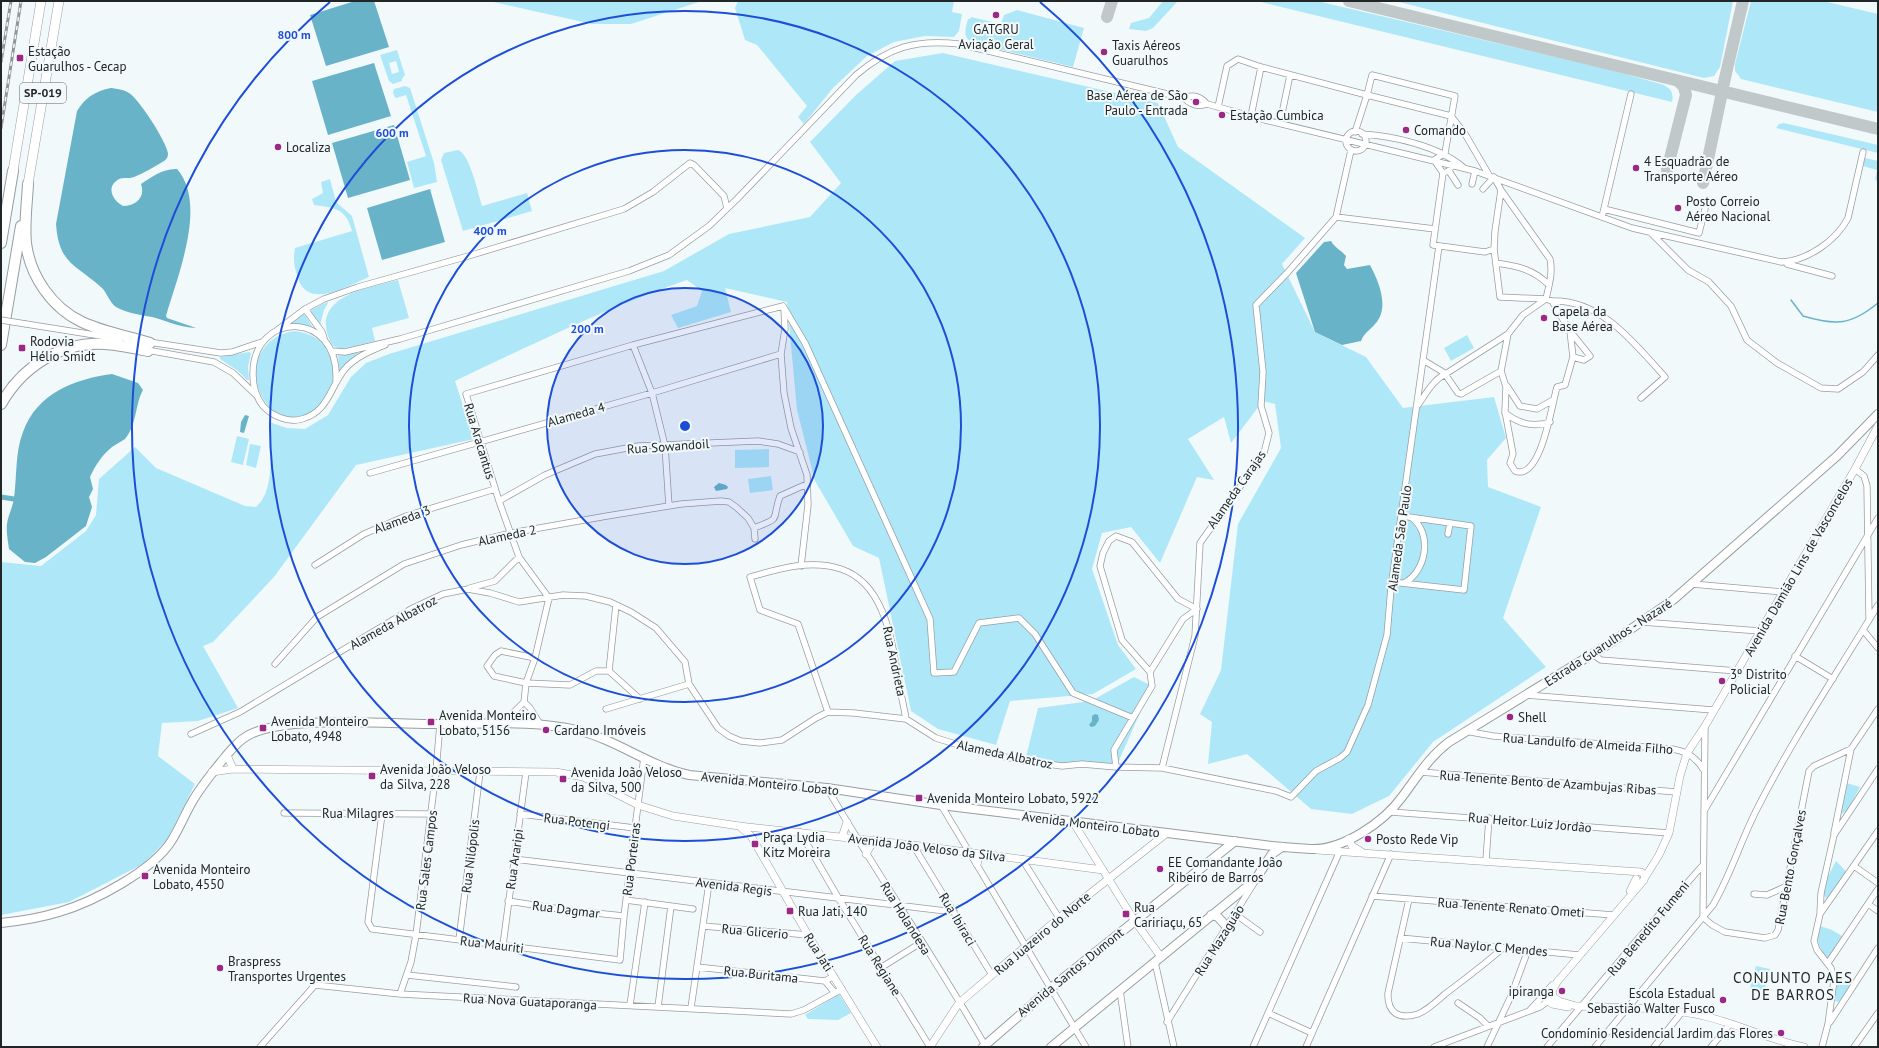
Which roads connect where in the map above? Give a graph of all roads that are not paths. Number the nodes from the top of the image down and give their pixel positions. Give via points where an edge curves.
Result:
1 (41, 1) edge
2 (59, 1) edge
3 (1261, 68) junction
4 (1290, 75) junction
5 (1632, 94) dead end
6 (1367, 95) junction
7 (1218, 107) junction
8 (1251, 116) junction
9 (1451, 116) junction
10 (1280, 123) junction
11 (1355, 132) junction
12 (1362, 134) junction
13 (1346, 139) junction
14 (1366, 144) junction
15 (1351, 150) junction
16 (1863, 152) dead end
17 (1444, 153) junction
18 (1434, 160) junction
19 (1453, 162) junction
20 (13, 171) junction
21 (1475, 171) junction
22 (1446, 172) junction
23 (1491, 176) junction
24 (28, 184) junction
25 (1472, 184) dead end
26 (1458, 185) dead end
27 (1483, 189) dead end
28 (1501, 190) junction
29 (724, 196) junction
30 (737, 199) junction
31 (1, 203) edge
32 (727, 208) junction
33 (1604, 209) junction
34 (1705, 209) dead end
35 (1336, 217) junction
36 (1602, 217) junction
37 (1435, 229) junction
38 (1650, 232) junction
39 (1, 243) edge
40 (1440, 246) junction
41 (1494, 249) junction
42 (1803, 257) junction
43 (1781, 262) junction
44 (1496, 263) junction
45 (1808, 270) junction
46 (1832, 276) dead end
47 (1549, 285) junction
48 (1549, 300) junction
49 (783, 306) junction
50 (305, 309) junction
51 (1, 320) edge
52 (1570, 330) junction
53 (276, 331) junction
54 (1508, 334) junction
55 (324, 338) junction
56 (400, 339) junction
57 (262, 342) junction
58 (1, 345) edge
59 (633, 345) junction
60 (149, 347) junction
61 (1583, 348) junction
62 (332, 351) junction
63 (781, 354) junction
64 (1573, 355) junction
65 (1878, 355) edge
66 (1423, 360) junction
67 (1501, 371) junction
68 (1445, 374) junction
69 (336, 381) junction
70 (1506, 384) junction
71 (652, 393) junction
72 (255, 394) junction
73 (1641, 398) dead end
74 (1552, 400) junction
75 (1, 404) edge
76 (1417, 406) junction
77 (1505, 413) junction
78 (1878, 414) edge
79 (1550, 422) junction
80 (1878, 426) edge
81 (481, 441) junction
82 (665, 446) junction
83 (800, 452) junction
84 (1856, 469) junction
85 (370, 473) dead end
86 (807, 484) junction
87 (495, 489) junction
88 (499, 502) junction
89 (669, 506) junction
90 (1402, 516) junction
91 (1410, 517) junction
92 (1878, 518) edge
93 (1450, 523) junction
94 (754, 528) junction
95 (511, 533) junction
96 (1868, 533) junction
97 (1448, 534) dead end
98 (755, 539) dead end
99 (519, 557) junction
100 (315, 565) dead end
101 (801, 566) junction
102 (1392, 582) junction
103 (1403, 583) junction
104 (1692, 584) junction
105 (468, 589) junction
106 (1782, 592) junction
107 (549, 598) junction
108 (616, 605) junction
109 (1878, 605) edge
110 (1197, 609) junction
111 (1869, 619) junction
112 (1642, 622) junction
113 (1863, 630) junction
114 (1760, 631) junction
115 (1878, 648) edge
116 (1592, 654) junction
117 (1795, 656) junction
118 (535, 658) junction
119 (275, 664) dead end
120 (609, 671) junction
121 (1737, 671) junction
122 (1150, 672) junction
123 (1833, 679) junction
124 (526, 683) junction
125 (689, 684) junction
126 (1526, 695) junction
127 (640, 699) junction
128 (524, 702) junction
129 (606, 709) dead end
130 (1878, 709) edge
131 (1714, 710) junction
132 (828, 712) junction
133 (1133, 718) junction
134 (906, 719) junction
135 (506, 723) junction
136 (440, 724) junction
137 (540, 724) junction
138 (1705, 726) junction
139 (1464, 732) junction
140 (192, 734) dead end
141 (1851, 749) junction
142 (1687, 753) junction
143 (227, 755) junction
144 (644, 758) junction
145 (1116, 767) junction
146 (1162, 768) junction
147 (232, 769) junction
148 (1703, 769) junction
149 (1878, 769) edge
150 (436, 771) junction
151 (212, 772) junction
152 (480, 772) junction
153 (526, 772) junction
154 (1420, 772) junction
155 (827, 788) junction
156 (1677, 792) junction
157 (1291, 797) joint
158 (638, 805) junction
159 (941, 805) junction
160 (1704, 811) junction
161 (1391, 812) junction
162 (284, 813) dead end
163 (382, 814) junction
164 (432, 814) junction
165 (520, 814) junction
166 (1489, 818) junction
167 (847, 822) junction
168 (1073, 822) junction
169 (739, 826) junction
170 (753, 827) junction
171 (635, 828) junction
172 (1878, 831) edge
173 (800, 832) junction
174 (810, 833) junction
175 (1167, 833) junction
176 (1668, 833) junction
177 (751, 836) junction
178 (1834, 836) junction
179 (842, 837) junction
180 (856, 838) junction
181 (1348, 839) junction
182 (874, 840) junction
183 (1235, 841) junction
184 (806, 842) junction
185 (913, 845) junction
186 (1264, 845) junction
187 (926, 846) junction
188 (1282, 847) junction
189 (1307, 848) junction
190 (970, 852) junction
191 (1362, 852) junction
192 (1338, 853) junction
193 (866, 854) junction
194 (980, 854) junction
195 (1391, 854) junction
196 (1095, 857) junction
197 (1269, 858) junction
198 (514, 859) junction
199 (1022, 859) junction
200 (1486, 860) junction
201 (1034, 861) junction
202 (1656, 862) junction
203 (924, 864) junction
204 (977, 864) junction
205 (1703, 865) junction
206 (1854, 866) junction
207 (1085, 868) junction
208 (1103, 870) junction
209 (629, 872) junction
210 (1030, 872) junction
211 (1637, 875) junction
212 (1109, 879) junction
213 (1644, 879) junction
214 (1255, 880) junction
215 (1878, 883) edge
216 (709, 884) junction
217 (1787, 886) junction
218 (1878, 889) edge
219 (783, 892) junction
220 (1754, 894) dead end
221 (1372, 896) junction
222 (839, 899) junction
223 (1409, 899) junction
224 (1627, 899) junction
225 (626, 900) junction
226 (508, 901) junction
227 (645, 902) junction
228 (1868, 904) junction
229 (899, 905) junction
230 (671, 906) junction
231 (692, 909) dead end
232 (1878, 911) edge
233 (954, 912) junction
234 (1236, 914) junction
235 (1820, 914) junction
236 (1211, 915) junction
237 (1613, 915) junction
238 (624, 916) junction
239 (1703, 917) junction
240 (1059, 918) junction
241 (1134, 920) junction
242 (1, 923) edge
243 (703, 926) junction
244 (1227, 927) junction
245 (1260, 932) dead end
246 (416, 935) junction
247 (808, 935) junction
248 (1400, 938) junction
249 (460, 940) junction
250 (922, 942) junction
251 (503, 945) junction
252 (1027, 946) junction
253 (1503, 948) junction
254 (1878, 948) edge
255 (1528, 950) junction
256 (1579, 955) junction
257 (1158, 959) junction
258 (620, 960) joint
259 (1828, 963) junction
260 (697, 967) junction
261 (882, 967) junction
262 (406, 975) junction
263 (992, 975) junction
264 (834, 976) junction
265 (1556, 982) junction
266 (826, 983) junction
267 (516, 987) dead end
268 (1051, 988) junction
269 (842, 989) junction
270 (1120, 990) junction
271 (835, 993) junction
272 (1546, 993) junction
273 (400, 994) junction
274 (824, 999) junction
275 (1551, 999) junction
276 (1831, 1000) junction
277 (959, 1003) junction
278 (1458, 1003) dead end
279 (1843, 1003) junction
280 (630, 1005) junction
281 (1579, 1006) junction
282 (658, 1007) junction
283 (691, 1008) junction
284 (1627, 1008) junction
285 (1528, 1012) junction
286 (1682, 1012) junction
287 (1268, 1013) junction
288 (1878, 1013) edge
289 (1167, 1022) junction
290 (1500, 1022) junction
291 (1730, 1024) junction
292 (1828, 1024) junction
293 (1488, 1026) junction
294 (1075, 1028) junction
295 (1312, 1033) junction
296 (985, 1046) edge
297 (1791, 1046) edge
298 (260, 1047) edge
299 (877, 1047) edge
300 (930, 1047) edge
301 (1051, 1047) edge
302 (1086, 1047) edge
303 (1128, 1047) edge
304 (1174, 1047) edge
305 (1253, 1047) edge
306 (1306, 1047) edge
307 (1434, 1047) edge
308 (1487, 1047) edge
309 (1547, 1047) edge
310 (1595, 1047) edge
311 (1654, 1047) edge
312 (1711, 1047) edge
313 (1804, 1047) edge
314 (1822, 1047) edge
315 (1854, 1047) edge

1 - 20 main road, SP-019
2 - 24 main road, SP-019
3 - 4 street
3 - 7 street via 1238,59 1228,66
3 - 8 street
4 - 6 street
4 - 10 street
5 - 33 street
6 - 9 street
6 - 9 street via 1372,75 1455,96
6 - 11 street
7 - 8 street
7 - 30 street via 1207,104 1201,106 1189,103 1184,98 959,44 916,43 872,61
8 - 10 street
9 - 17 street
9 - 23 street
10 - 13 street
11 - 12 street
11 - 13 street via 1349,134
12 - 14 street
12 - 17 street via 1382,135
13 - 14 street
13 - 15 street
14 - 15 street via 1361,149
14 - 18 street
15 - 35 street
16 - 42 street via 1848,218 1843,228 1833,238
17 - 18 street
17 - 19 street
18 - 19 street
18 - 22 street
19 - 21 street
19 - 22 street
20 - 31 highway
20 - 39 highway, SP-019
21 - 23 street
21 - 25 street
22 - 26 street
22 - 37 street
23 - 27 street
23 - 28 street
23 - 36 street
24 - 58 highway, SP-019
24 - 60 highway via 26,243 34,273 43,288 66,313 81,322
28 - 41 street
28 - 47 street via 1550,259 1552,267
29 - 30 street
29 - 32 street
29 - 50 street via 690,163 653,192 624,209 358,287
30 - 32 street
32 - 56 street via 691,239 649,264
33 - 34 street via 1699,233
33 - 36 street
35 - 37 street
35 - 110 street, Alameda Carajas via 1256,305 1263,372 1261,406 1270,434 1264,453 1200,543
36 - 38 street
37 - 40 street via 1433,244
38 - 43 street
38 - 65 street via 1688,270 1709,282 1731,306 1747,340 1777,363 1821,388 1838,390 1863,372
40 - 41 street via 1485,252
40 - 66 street, Alameda São Paulo
41 - 44 street
42 - 43 street
42 - 45 street
43 - 45 street
44 - 47 street via 1523,268 1541,277
44 - 48 street via 1500,297
45 - 46 street
47 - 48 street
48 - 52 street
48 - 54 street via 1523,315
48 - 73 street via 1578,303 1625,333 1665,377
49 - 59 street, Rua Aracantus
49 - 63 street via 785,329
49 - 133 street via 805,343 930,619 934,673 954,672 979,623 1019,618 1035,634 1073,693
50 - 53 street
50 - 55 street
51 - 60 street, bridge
52 - 61 street
52 - 64 street
53 - 55 street via 294,326 302,327
53 - 57 street
54 - 67 street
54 - 68 street
55 - 62 street
56 - 62 street via 346,352
56 - 69 street via 357,358
57 - 60 street via 221,353
57 - 72 street via 252,367
59 - 71 street
59 - 81 street, Rua Aracantus via 466,394
60 - 72 street via 214,362 233,373
60 - 75 highway via 105,344 68,349 34,366 20,378
61 - 64 street
61 - 64 street via 1590,356 1584,360
62 - 69 street via 336,363
63 - 71 street, Alameda 4
63 - 83 street via 784,393 791,428
64 - 74 street via 1565,385 1557,387
66 - 68 street
66 - 76 street, Alameda São Paulo
67 - 68 street via 1461,394
67 - 70 street
68 - 76 street via 1429,387
69 - 72 street via 325,404 315,413 300,419 288,419 271,413
70 - 74 street via 1520,406 1537,409
70 - 77 street
71 - 81 street, Alameda 4
71 - 82 street
74 - 79 street
76 - 90 street, Alameda São Paulo
77 - 79 street via 1516,422 1540,426
77 - 79 street via 1512,442 1513,454 1510,463 1519,473 1530,467 1541,448
78 - 104 main road, Estrada Guarulhos - Nazaré via 1837,456
80 - 84 street, Avenida Damião Lins de Vasconcelos
81 - 85 street, Alameda 4
81 - 87 street, Rua Aracantus
82 - 83 street, Rua Sowandoil via 758,440
82 - 88 street, Rua Sowandoil via 638,446 595,454 545,475
82 - 89 street
83 - 86 street via 806,467
84 - 96 street via 1866,481
84 - 106 street, Avenida Damião Lins de Vasconcelos
86 - 94 street via 780,496 774,519
86 - 101 street via 808,505
87 - 88 street, Rua Aracantus
87 - 100 street, Alameda 3 via 406,516 364,534
88 - 95 street, Rua Aracantus
89 - 94 street, Alameda 2 via 729,502 748,518
89 - 95 street, Alameda 2
90 - 91 street
90 - 102 street, Alameda São Paulo
91 - 93 street
91 - 103 street via 1424,532 1424,540 1421,567 1410,580
92 - 96 street
93 - 97 street
93 - 103 street via 1471,526 1464,590
94 - 98 street
95 - 99 street, Rua Aracantus
95 - 119 street, Alameda 2 via 461,545 404,564 317,617
96 - 111 street
96 - 117 street
99 - 105 street via 495,581
99 - 107 street, Rua Aracantus
101 - 132 street, Rua Andrieta via 786,566 750,577 760,610 798,624
101 - 134 street, Rua Andrieta via 841,569 859,579 876,600 887,622
102 - 103 street
102 - 157 street, Alameda São Paulo via 1387,635 1368,705 1347,752 1316,771
104 - 106 street
104 - 112 main road, Estrada Guarulhos - Nazaré
105 - 107 street, Alameda Albatroz via 519,602
105 - 140 street, Alameda Albatroz via 443,594 411,609 240,712
106 - 114 street, Avenida Damião Lins de Vasconcelos
107 - 108 street, Alameda Albatroz via 563,595 586,596
107 - 118 street
108 - 120 street
108 - 125 street, Alameda Albatroz via 656,628 685,662
109 - 111 street
110 - 122 street via 1183,619
110 - 122 street via 1178,599 1132,542 1116,536 1109,541 1100,566 1122,640
110 - 146 street, Alameda Carajas via 1195,636
111 - 113 street
112 - 114 street
112 - 116 main road, Estrada Guarulhos - Nazaré
113 - 115 street
113 - 123 street
114 - 121 street, Avenida Damião Lins de Vasconcelos
116 - 121 street via 1601,660
116 - 126 main road, Estrada Guarulhos - Nazaré
117 - 123 street
117 - 160 street
118 - 124 street
118 - 124 street via 501,651 487,666 494,676
120 - 124 street via 596,671 570,685
120 - 127 street
121 - 131 street, Avenida Damião Lins de Vasconcelos
122 - 133 street via 1152,686
123 - 239 street via 1764,796 1722,889
124 - 128 street
125 - 127 street
125 - 132 street, Alameda Albatroz via 718,728 729,736 741,740 760,743 782,740
126 - 131 street
126 - 139 main road, Estrada Guarulhos - Nazaré
127 - 129 street
128 - 135 street
128 - 137 street
130 - 141 street
131 - 138 street, Avenida Damião Lins de Vasconcelos
132 - 134 street, Alameda Albatroz via 854,712
133 - 145 street via 1114,750
134 - 145 street, Alameda Albatroz via 936,738 978,751 1062,766 1082,764
135 - 136 main road, Avenida Monteiro Lobato
135 - 137 main road, Avenida Monteiro Lobato
136 - 143 main road, Avenida Monteiro Lobato via 335,723 277,726 246,736
136 - 150 street, Rua Sales Campos
137 - 144 main road, Avenida Monteiro Lobato via 609,740
138 - 142 street, Avenida Damião Lins de Vasconcelos
138 - 148 street
139 - 142 street, Rua Landulfo de Almeida Filho via 1666,748
139 - 154 main road, Estrada Guarulhos - Nazaré via 1438,751
141 - 178 street
141 - 217 street, Rua Bento Gonçalves via 1814,766 1809,771
142 - 148 street, Rua Landulfo de Almeida Filho via 1695,758
142 - 156 street, Avenida Damião Lins de Vasconcelos
143 - 147 street
143 - 151 main road, Avenida Monteiro Lobato
144 - 155 main road, Avenida Monteiro Lobato via 670,771 689,775
144 - 158 street, Rua Porteiras
145 - 146 street, Alameda Albatroz
146 - 157 street, Alameda Albatroz via 1276,791
147 - 150 street, Avenida João Veloso da Silva
147 - 151 street
148 - 160 street
149 - 178 street
150 - 152 street, Avenida João Veloso da Silva
150 - 164 street, Rua Sales Campos
151 - 242 main road, Avenida Monteiro Lobato via 192,801 171,842 146,867 90,900 68,909 46,916
152 - 153 street, Avenida João Veloso da Silva
152 - 249 street, Rua Nilópolis
153 - 158 street, Avenida João Veloso da Silva via 556,772 583,777
153 - 165 street, Rua Araripi
154 - 156 street, Rua Tenente Bento de Azambujas Ribas
154 - 161 main road, Estrada Guarulhos - Nazaré
155 - 159 main road, Avenida Monteiro Lobato
155 - 167 street, Rua Holandesa
156 - 176 street, Avenida Damião Lins de Vasconcelos
158 - 169 street, Avenida João Veloso da Silva via 673,816
158 - 171 street, Rua Porteiras
159 - 168 main road, Avenida Monteiro Lobato
159 - 190 street
160 - 205 street
161 - 166 street, Rua Heitor Luiz Jordão
161 - 181 main road, Estrada Guarulhos - Nazaré
162 - 163 street, Rua Milagres
163 - 164 street, Rua Milagres
163 - 246 street, Rua Mauriti via 368,922 372,929
164 - 246 street, Rua Sales Campos
165 - 171 street, Rua Potengi
165 - 198 street, Rua Araripi
166 - 176 street, Rua Heitor Luiz Jordão
166 - 200 street
167 - 179 street
167 - 180 street, Rua Holandesa
168 - 175 main road, Avenida Monteiro Lobato
168 - 196 street
169 - 170 street, Avenida João Veloso da Silva
169 - 177 street, Rua Jati
170 - 173 street, Avenida João Veloso da Silva
170 - 177 street
171 - 209 street, Rua Porteiras
172 - 206 street
173 - 174 street, Avenida João Veloso da Silva
173 - 184 street, Rua Regiane
174 - 179 street, Avenida João Veloso da Silva
174 - 184 street
175 - 183 main road, Avenida Monteiro Lobato
175 - 212 street, Rua Juazeiro do Norte
176 - 202 street, Avenida Damião Lins de Vasconcelos
177 - 219 street, Rua Jati
178 - 235 street via 1821,893
179 - 180 street, Avenida João Veloso da Silva
180 - 182 street, Avenida João Veloso da Silva
180 - 193 street, Rua Holandesa
181 - 189 main road, Avenida Monteiro Lobato via 1334,845
181 - 191 street
182 - 185 street, Avenida João Veloso da Silva
182 - 193 street
183 - 186 main road, Avenida Monteiro Lobato
183 - 241 main road, Avenida Santos Dumont
184 - 222 street, Rua Regiane
185 - 187 street, Avenida João Veloso da Silva
185 - 203 street, Rua Ibiraci
186 - 188 main road, Avenida Monteiro Lobato
186 - 197 main road via 1269,852
187 - 190 street, Avenida João Veloso da Silva
187 - 203 street
188 - 189 main road, Avenida Monteiro Lobato
188 - 197 main road, Rua Mazaguão
189 - 192 street
190 - 194 street, Avenida João Veloso da Silva
190 - 204 street
191 - 192 street
191 - 195 street
192 - 287 street
193 - 229 street, Rua Holandesa
194 - 199 street, Avenida João Veloso da Silva
194 - 204 street
195 - 200 street
195 - 221 street
196 - 207 street
196 - 208 street
197 - 214 main road, Rua Mazaguão
198 - 209 street, Avenida Regis
198 - 226 street, Rua Araripi
199 - 201 street, Avenida João Veloso da Silva
199 - 210 street
200 - 211 street via 1611,870
201 - 207 street, Avenida João Veloso da Silva
201 - 210 street
202 - 211 street
202 - 213 street, Avenida Damião Lins de Vasconcelos
203 - 233 street, Rua Ibiraci
204 - 252 street
205 - 239 street
205 - 281 street, Rua Benedito Fumeni
206 - 215 street
206 - 235 street
207 - 208 street, Avenida João Veloso da Silva
208 - 212 street
209 - 216 street, Avenida Regis
209 - 225 street, Rua Porteiras
210 - 240 street
211 - 213 street via 1644,874
211 - 224 street, Avenida Damião Lins de Vasconcelos
212 - 240 street, Rua Juazeiro do Norte
212 - 241 street
213 - 224 street, Avenida Damião Lins de Vasconcelos
214 - 234 street, Rua Mazaguão
214 - 236 main road
216 - 219 street, Avenida Regis
216 - 243 street
217 - 220 street via 1767,895
217 - 239 street, Rua Bento Gonçalves via 1778,930 1770,937 1725,932
218 - 228 street
219 - 222 street, Avenida Regis
219 - 247 street, Rua Jati
221 - 223 street, Rua Tenente Renato Ometi
221 - 295 street
222 - 229 street, Avenida Regis
222 - 261 street, Rua Regiane
223 - 237 street, Rua Tenente Renato Ometi
223 - 248 street
224 - 237 street, Avenida Damião Lins de Vasconcelos
225 - 227 street
225 - 238 street, Rua Porteiras
226 - 238 street, Rua Dagmar
226 - 251 street, Rua Araripi
227 - 230 street
227 - 280 street
228 - 232 street
228 - 259 street
229 - 233 street, Avenida Regis
229 - 250 street, Rua Holandesa
230 - 231 street
230 - 282 street
233 - 263 street, Rua Ibiraci
234 - 244 street, Rua Mazaguão
234 - 245 street
235 - 259 street via 1814,941 1817,950
236 - 244 main road via 1218,917
236 - 257 main road
237 - 256 street, Avenida Damião Lins de Vasconcelos
238 - 258 street, Rua Porteiras
239 - 284 street
240 - 252 street, Rua Juazeiro do Norte
241 - 257 street
241 - 268 main road, Avenida Santos Dumont
243 - 247 street, Rua Glicerio
243 - 260 street
244 - 289 street, Rua Mazaguão
246 - 249 street, Rua Mauriti
246 - 262 street, Rua Sales Campos
247 - 264 street, Rua Jati
248 - 253 street, Rua Naylor C Mendes
248 - 253 street via 1387,1002 1390,1008 1401,1016 1418,1014 1426,1010
249 - 251 street, Rua Mauriti
250 - 261 street
250 - 277 street, Rua Holandesa
251 - 258 street, Rua Mauriti
252 - 263 street, Rua Juazeiro do Norte
252 - 268 street
253 - 255 street, Rua Naylor C Mendes
254 - 279 street
255 - 256 street, Rua Naylor C Mendes
255 - 290 street
256 - 265 street, Avenida Damião Lins de Vasconcelos
257 - 270 main road
257 - 289 street
259 - 276 street via 1834,972
260 - 266 street, Rua Buritama
260 - 283 street
261 - 300 street, Rua Regiane
262 - 267 street
262 - 273 street, Rua Sales Campos
263 - 277 street, Rua Juazeiro do Norte
264 - 266 street
264 - 269 street, Rua Jati
265 - 272 street, Avenida Damião Lins de Vasconcelos
265 - 275 street, Avenida Damião Lins de Vasconcelos
266 - 271 street
266 - 274 street via 828,992
268 - 294 street
268 - 296 main road, Avenida Santos Dumont
269 - 271 street, Rua Nova Guataporanga
269 - 299 street, Rua Jati
270 - 294 main road
270 - 303 street
271 - 274 street, Rua Nova Guataporanga
272 - 275 street
272 - 285 street
273 - 280 street, Rua Nova Guataporanga
273 - 298 street, Rua Nova Guataporanga via 315,985
274 - 283 street, Rua Nova Guataporanga via 791,1014
275 - 281 street via 1558,1006
275 - 285 street
276 - 279 street
276 - 292 street
277 - 296 street, Rua Holandesa
277 - 300 street, Rua Juazeiro do Norte
278 - 293 street
279 - 292 street
280 - 282 street, Rua Nova Guataporanga
281 - 284 street
281 - 309 street, Rua Benedito Fumeni
282 - 283 street, Rua Nova Guataporanga
284 - 286 street
284 - 310 street
285 - 290 street
286 - 291 street
286 - 311 street
287 - 295 street
287 - 305 street
288 - 315 street
289 - 304 street
290 - 293 street
290 - 308 street
291 - 297 street
291 - 312 street
292 - 314 street
293 - 307 street
294 - 301 main road
294 - 302 street
295 - 306 street
297 - 313 street

